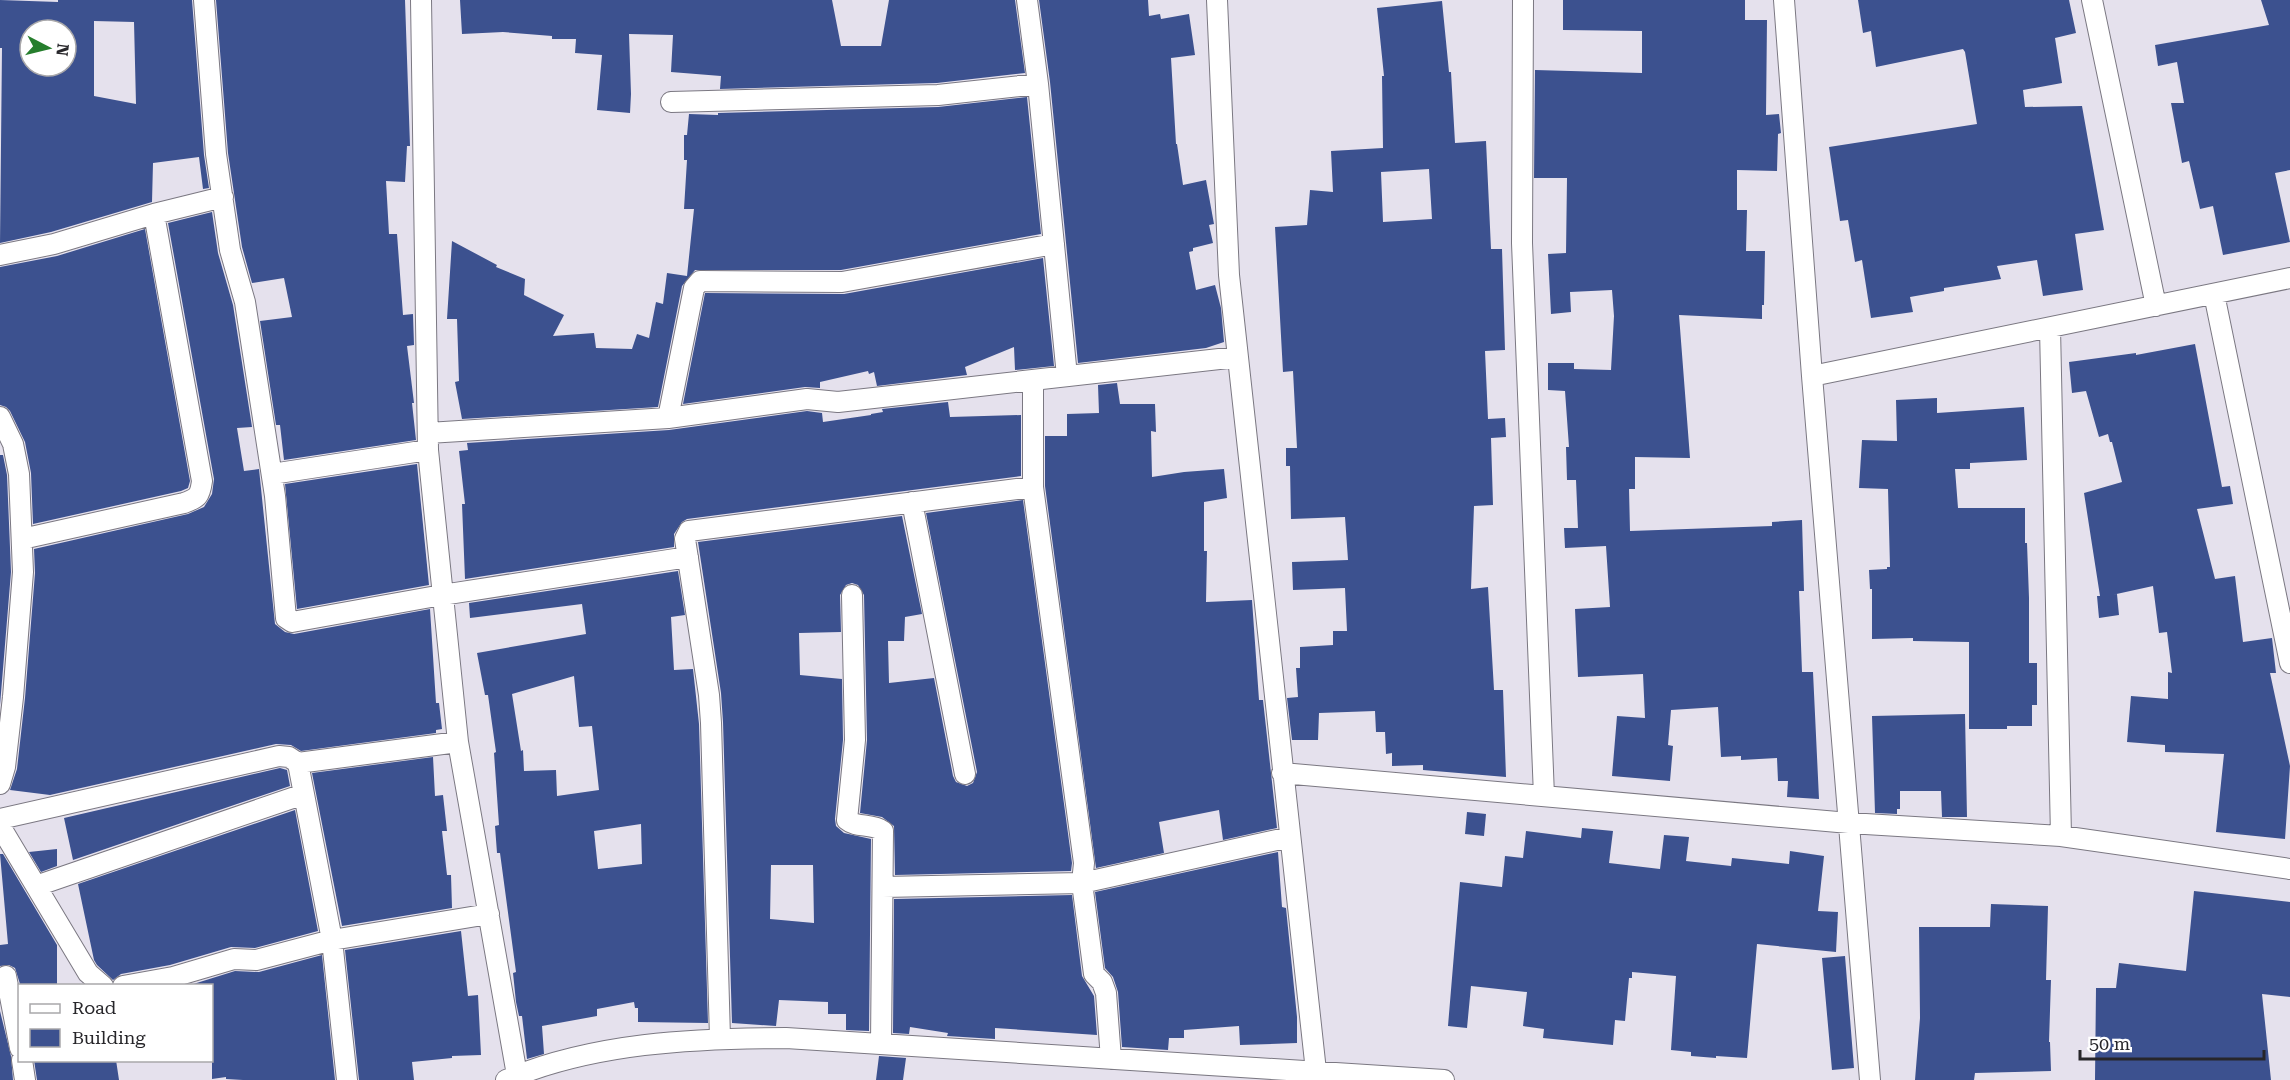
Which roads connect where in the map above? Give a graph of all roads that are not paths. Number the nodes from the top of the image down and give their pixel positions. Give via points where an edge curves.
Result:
1 (204, 0) edge
2 (421, 0) edge
3 (1027, 0) edge
4 (1216, 0) edge
5 (1523, 0) edge
6 (1784, 0) edge
7 (2092, 0) edge
8 (1038, 84) junction
9 (671, 102) dead end
10 (223, 197) junction
11 (154, 214) junction
12 (1054, 244) junction
13 (0, 255) edge
14 (2290, 278) edge
15 (2214, 294) junction
16 (2156, 306) junction
17 (2050, 328) junction
18 (1237, 357) junction
19 (1067, 376) junction
20 (1812, 376) junction
21 (1033, 380) junction
22 (0, 417) edge
23 (668, 418) junction
24 (428, 442) junction
25 (272, 474) junction
26 (1033, 487) junction
27 (912, 502) junction
28 (22, 539) junction
29 (687, 557) junction
30 (442, 595) junction
31 (852, 595) dead end
32 (2290, 663) edge
33 (458, 742) junction
34 (298, 763) junction
35 (1282, 773) junction
36 (965, 774) dead end
37 (0, 784) edge
38 (304, 795) junction
39 (1544, 796) junction
40 (0, 819) edge
41 (1849, 823) junction
42 (0, 826) edge
43 (2061, 836) junction
44 (1290, 837) junction
45 (2290, 868) edge
46 (1082, 883) junction
47 (36, 886) junction
48 (883, 887) junction
49 (489, 914) junction
50 (332, 940) junction
51 (6, 976) dead end
52 (101, 984) edge
53 (134, 984) edge
54 (18, 1038) edge
55 (720, 1038) junction
56 (882, 1044) junction
57 (1110, 1059) junction
58 (22, 1062) edge
59 (1132, 1070) edge
60 (1316, 1071) junction
61 (1251, 1074) edge
62 (511, 1078) edge
63 (26, 1080) edge
64 (347, 1080) edge
65 (1442, 1080) edge
66 (1870, 1080) edge

1 - 10 street
2 - 24 street
3 - 8 street
4 - 18 street via 1229,275
5 - 39 street via 1522,243
6 - 20 street
7 - 16 street
8 - 9 street via 938,95
8 - 12 street
10 - 11 street
10 - 25 street via 230,250 245,302
11 - 13 street via 54,244
11 - 28 street via 202,481 200,495 184,503
12 - 19 street
12 - 23 street via 842,282 700,281 694,288
14 - 15 street
15 - 16 street
15 - 32 street
16 - 17 street
17 - 20 street
17 - 43 street
18 - 19 street
18 - 35 street
19 - 21 street
20 - 41 street
21 - 23 street via 838,402 807,399
21 - 26 street
22 - 28 street via 13,444 20,474
23 - 24 street
24 - 25 street
24 - 30 street
25 - 30 street via 288,620
26 - 27 street
26 - 46 street via 1084,863
27 - 29 street via 689,531 685,539
27 - 36 street
28 - 37 street via 13,697
29 - 30 street
29 - 55 street via 709,695
30 - 33 street
31 - 48 street via 855,740 847,820 883,831
33 - 34 street
33 - 49 street
34 - 38 street
34 - 40 street via 279,756
35 - 39 street
35 - 44 street
38 - 47 street
38 - 50 street
39 - 41 street
41 - 43 street
41 - 66 street
42 - 47 street
43 - 45 street
44 - 46 street
44 - 60 street
46 - 48 street
46 - 57 street via 1094,974 1106,993
47 - 52 street via 88,973
48 - 56 street
49 - 50 street
49 - 62 street
50 - 53 street via 256,960 234,959
50 - 64 street
51 - 54 street
55 - 56 street
55 - 62 street via 588,1053
56 - 57 street
57 - 59 street
58 - 63 street
59 - 61 street
60 - 61 street
60 - 65 street

